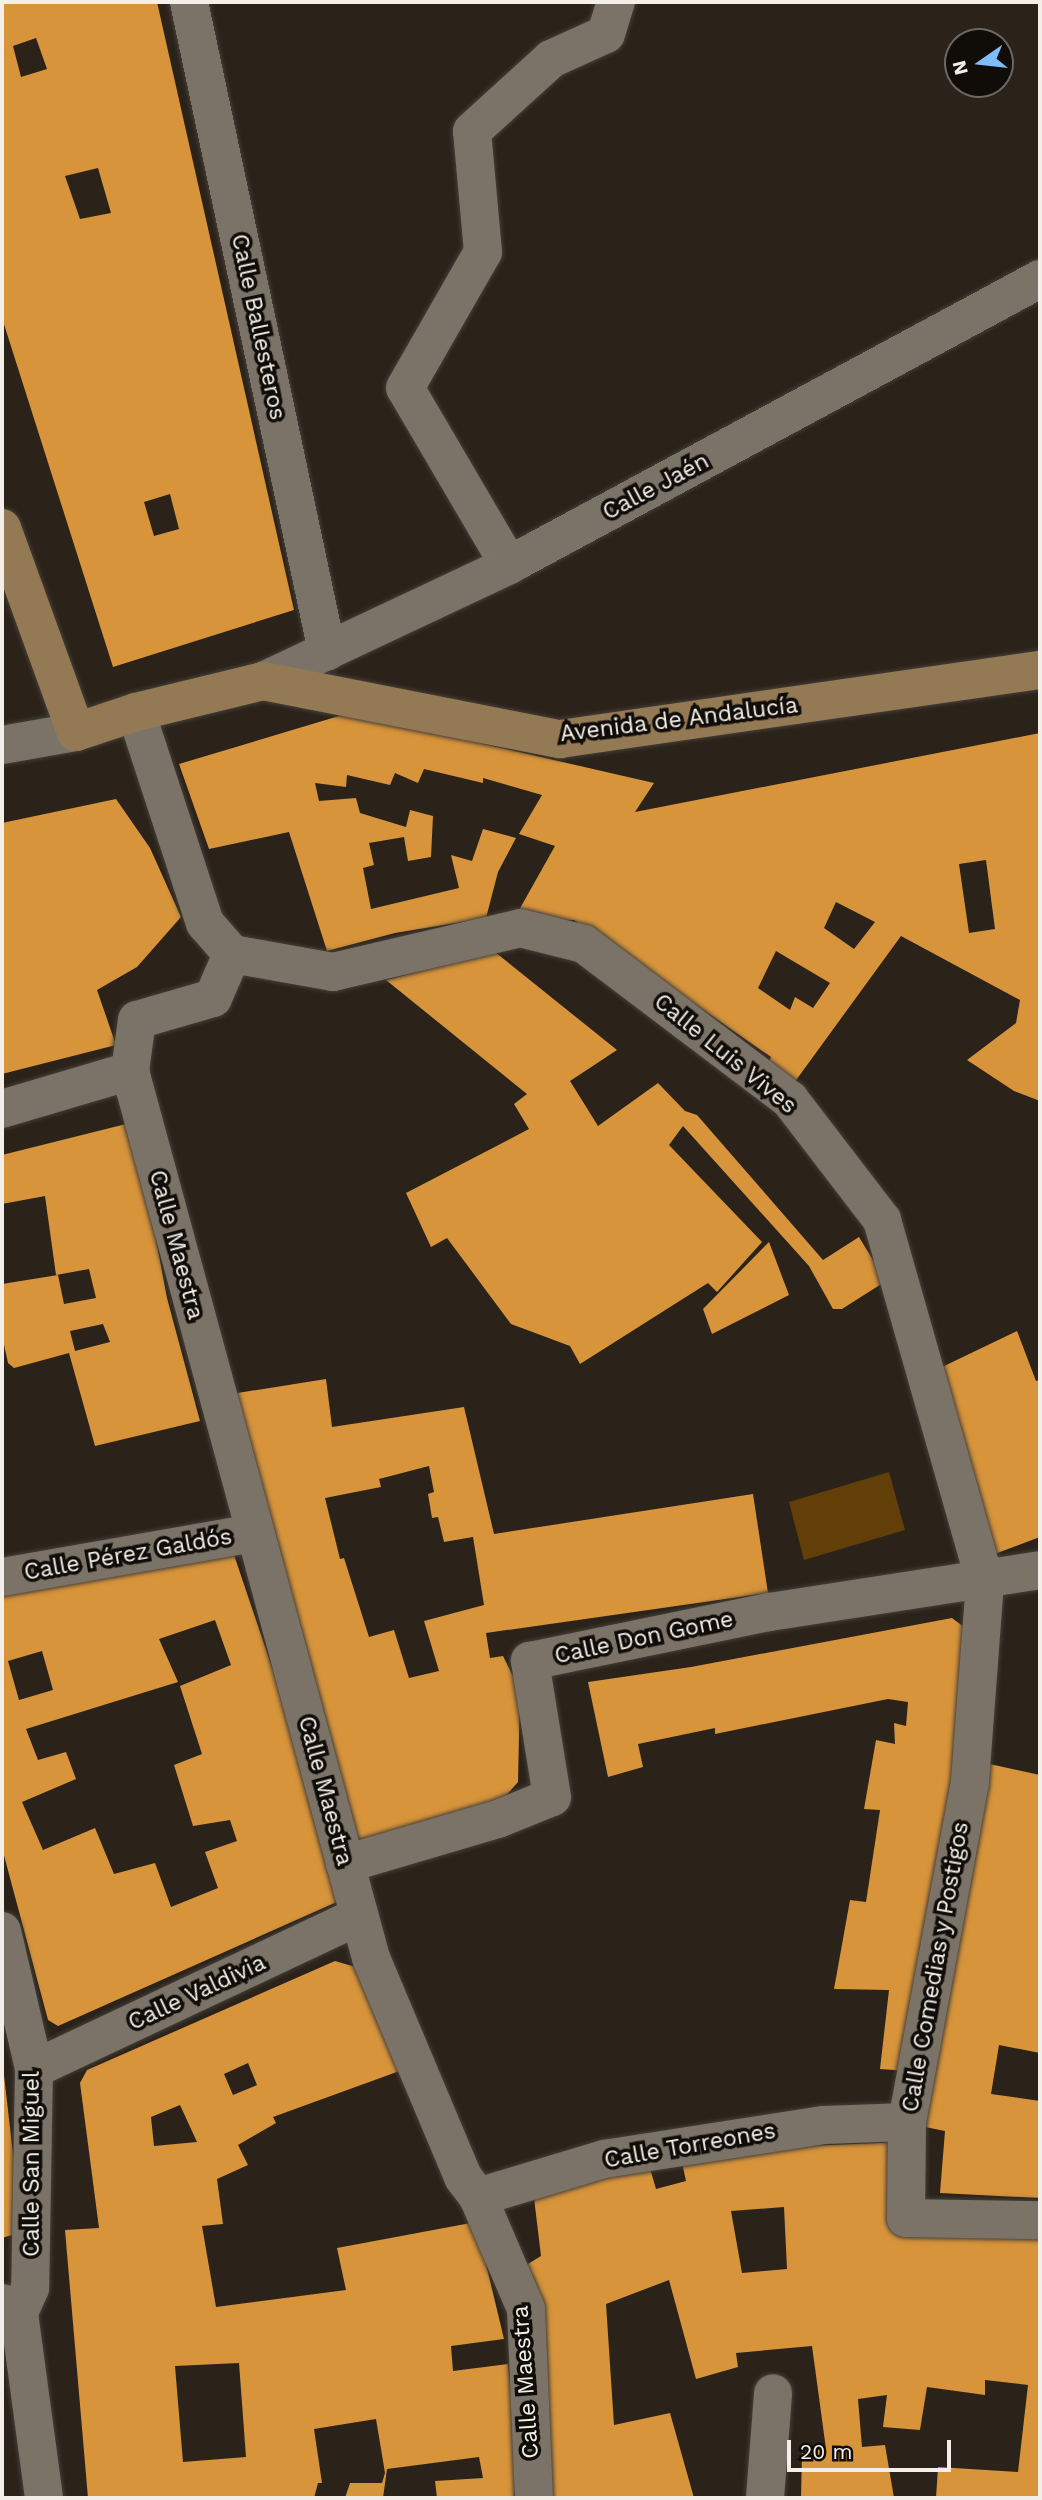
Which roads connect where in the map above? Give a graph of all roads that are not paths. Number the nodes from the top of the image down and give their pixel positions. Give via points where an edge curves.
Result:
1 (189, 2) edge
2 (616, 2) edge
3 (1040, 279) edge
4 (2, 528) edge
5 (509, 565) junction
6 (327, 652) junction
7 (1040, 670) edge
8 (263, 681) junction
9 (136, 712) junction
10 (76, 732) junction
11 (2, 745) edge
12 (232, 954) junction
13 (130, 1071) junction
14 (2, 1109) edge
15 (255, 1533) junction
16 (1040, 1570) edge
17 (2, 1577) edge
18 (985, 1582) junction
19 (345, 1864) junction
20 (359, 1916) junction
21 (2, 1931) edge
22 (34, 2069) junction
23 (907, 2122) junction
24 (478, 2197) junction
25 (1040, 2220) edge
26 (10, 2308) edge
27 (773, 2393) dead end
28 (44, 2498) edge
29 (534, 2498) edge
30 (765, 2498) edge

1 - 6 street, Calle Ballesteros
2 - 5 street via 606,34 551,59 472,131 483,252 405,388
3 - 5 street, Calle Jaén
4 - 10 street
5 - 6 street, Calle Jaén
6 - 8 street, Calle Jaén
7 - 8 street, Avenida de Andalucía via 560,739
8 - 9 street, Avenida de Andalucía
9 - 10 street, Avenida de Andalucía
9 - 12 street via 205,923
10 - 11 street
12 - 13 street via 213,998 137,1020
12 - 18 street, Calle Luis Vives via 333,972 520,928 584,944 790,1100 882,1220
13 - 14 street
13 - 15 street, Calle Maestra
15 - 17 street, Calle Pérez Galdós
15 - 19 street, Calle Maestra
16 - 18 street, Calle Don Gome
18 - 19 street, Calle Don Gome via 769,1612 530,1661 552,1797 498,1819
18 - 23 street, Calle Comedias y Postigos via 970,1782
19 - 20 street, Calle Maestra
20 - 22 street, Calle Valdivia
20 - 24 street, Calle Maestra via 371,1958 463,2177
21 - 22 street, Calle San Miguel
22 - 26 street, Calle San Miguel via 30,2288
23 - 24 street, Calle Torreones via 824,2124 604,2159
23 - 25 street, Calle Comedias y Postigos via 906,2218
24 - 29 street, Calle Maestra via 526,2309
26 - 28 street
27 - 30 street

